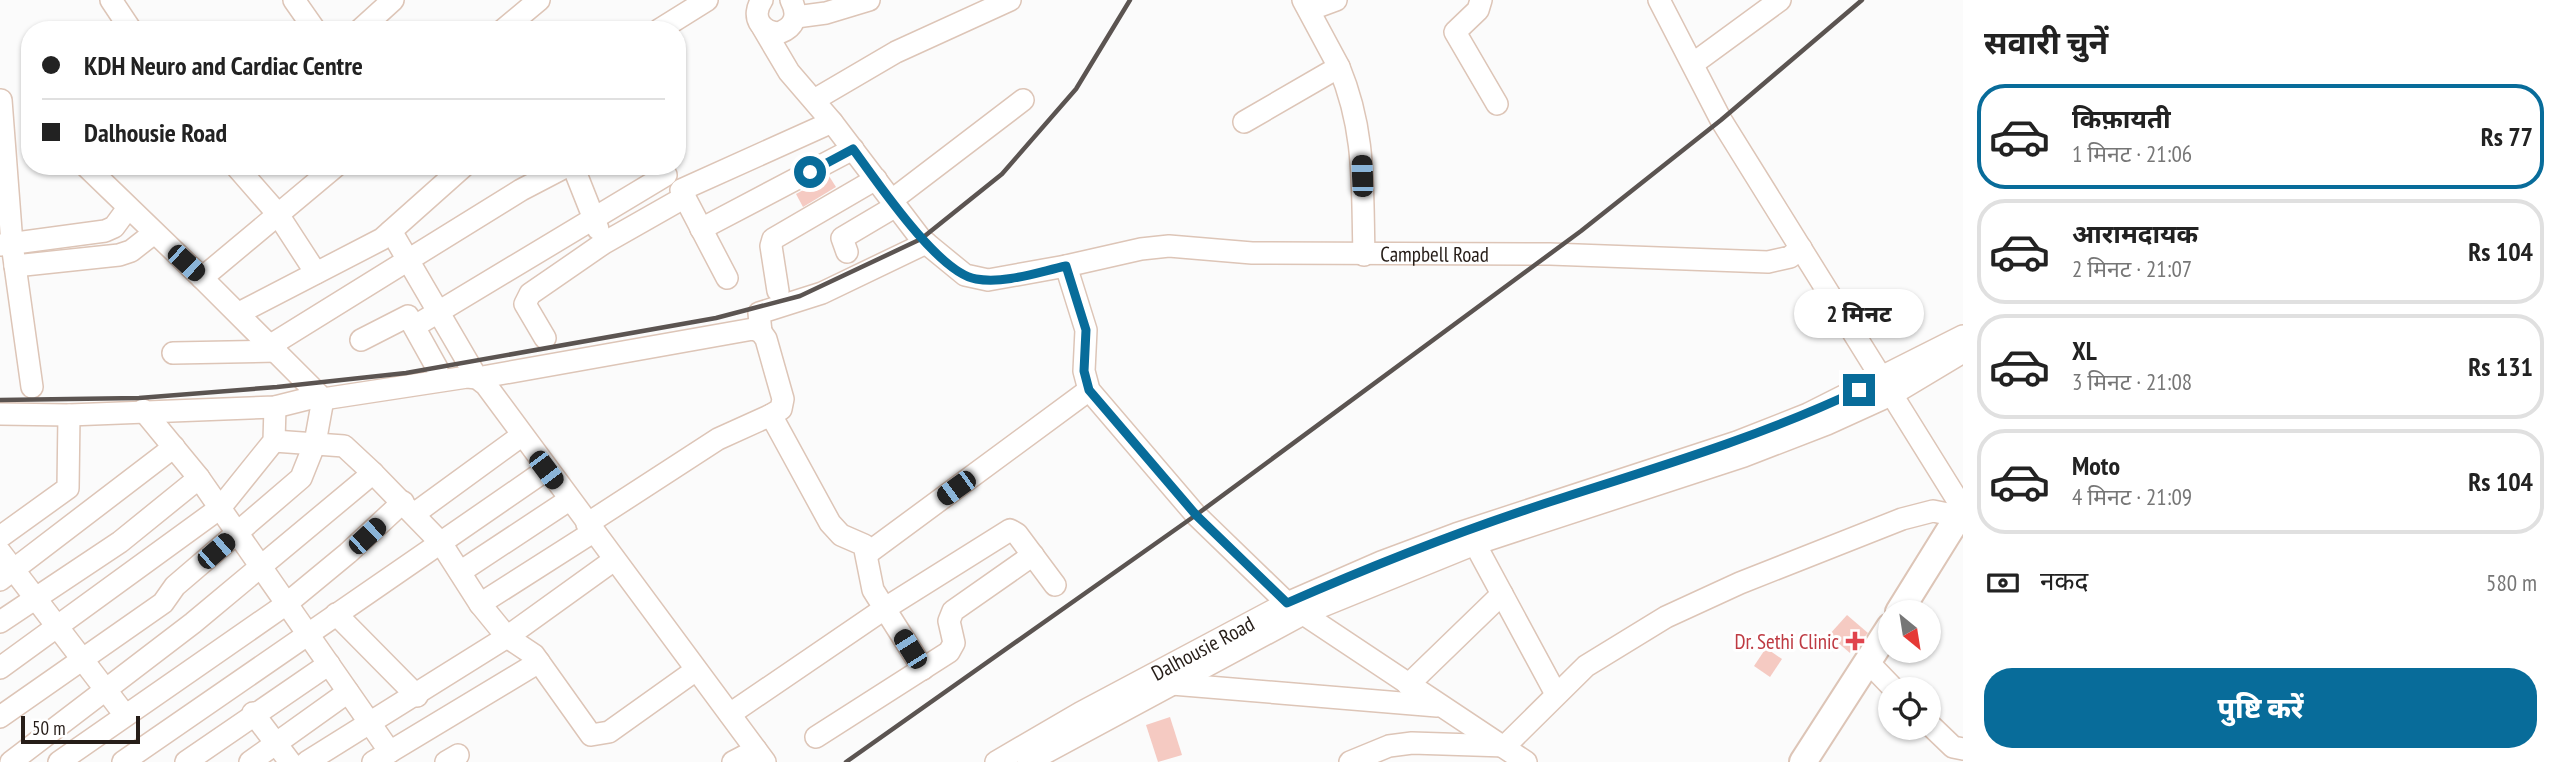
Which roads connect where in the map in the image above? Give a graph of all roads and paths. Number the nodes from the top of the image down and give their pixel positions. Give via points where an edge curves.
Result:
1 (111, 0) edge
2 (294, 0) edge
3 (539, 0) edge
4 (707, 0) edge
5 (762, 0) edge
6 (869, 0) edge
7 (1010, 0) edge
8 (1336, 0) edge
9 (1482, 0) edge
10 (1659, 0) edge
11 (1780, 0) edge
12 (383, 3) edge
13 (793, 4) edge
14 (1306, 5) edge
15 (125, 21) edge
16 (308, 21) edge
17 (368, 21) edge
18 (514, 21) edge
19 (673, 21) edge
20 (763, 28) junction
21 (1694, 64) junction
22 (1339, 66) junction
23 (1, 100) edge
24 (814, 100) junction
25 (1023, 100) dead end
26 (1497, 104) dead end
27 (832, 122) junction
28 (1244, 122) dead end
29 (853, 149) junction
30 (95, 175) edge
31 (244, 175) edge
32 (325, 175) edge
33 (454, 175) edge
34 (550, 175) edge
35 (577, 175) edge
36 (876, 179) junction
37 (673, 182) edge
38 (894, 203) junction
39 (128, 208) junction
40 (277, 213) junction
41 (594, 218) junction
42 (701, 229) junction
43 (391, 231) junction
44 (154, 233) junction
45 (604, 243) junction
46 (926, 243) junction
47 (6, 245) edge
48 (1801, 248) junction
49 (847, 252) dead end
50 (1364, 255) junction
51 (410, 262) junction
52 (15, 266) junction
53 (1066, 266) junction
54 (316, 273) junction
55 (202, 278) junction
56 (727, 278) dead end
57 (778, 291) dead end
58 (239, 313) junction
59 (439, 313) junction
60 (415, 326) junction
61 (761, 332) junction
62 (1963, 336) edge
63 (545, 338) dead end
64 (361, 340) dead end
65 (274, 348) junction
66 (1963, 352) edge
67 (173, 353) dead end
68 (437, 368) dead end
69 (477, 378) junction
70 (1888, 386) junction
71 (32, 387) dead end
72 (1089, 390) junction
73 (321, 397) junction
74 (275, 407) junction
75 (143, 410) junction
76 (0, 414) edge
77 (69, 415) junction
78 (771, 415) junction
79 (521, 436) junction
80 (274, 441) junction
81 (314, 443) junction
82 (174, 447) junction
83 (546, 470) junction
84 (373, 472) junction
85 (199, 478) junction
86 (1641, 482) junction
87 (569, 500) junction
88 (220, 508) junction
89 (409, 508) junction
90 (1958, 527) edge
91 (590, 528) junction
92 (236, 533) junction
93 (0, 537) edge
94 (441, 543) junction
95 (1475, 544) junction
96 (0, 552) edge
97 (868, 552) junction
98 (1033, 555) junction
99 (614, 560) junction
100 (258, 566) junction
101 (460, 572) junction
102 (7, 575) edge
103 (1055, 584) dead end
104 (1502, 594) junction
105 (35, 598) junction
106 (1907, 600) edge
107 (480, 604) junction
108 (285, 605) junction
109 (884, 608) junction
110 (1295, 608) junction
111 (336, 614) junction
112 (0, 622) edge
113 (57, 625) junction
114 (307, 633) junction
115 (507, 637) junction
116 (1878, 646) edge
117 (82, 659) junction
118 (539, 662) junction
119 (1868, 662) junction
120 (329, 664) junction
121 (0, 668) edge
122 (923, 669) junction
123 (696, 670) junction
124 (1882, 677) edge
125 (1139, 682) junction
126 (1172, 684) junction
127 (1408, 685) junction
128 (103, 689) junction
129 (348, 692) junction
130 (1556, 694) junction
131 (417, 696) junction
132 (1439, 706) junction
133 (253, 713) junction
134 (730, 714) junction
135 (125, 716) junction
136 (0, 717) edge
137 (370, 725) junction
138 (816, 737) dead end
139 (1941, 737) edge
140 (277, 743) junction
141 (1505, 747) junction
142 (1962, 751) edge
143 (761, 756) edge
144 (381, 757) edge
145 (1032, 761) edge
146 (10, 762) edge
147 (59, 762) edge
148 (123, 762) edge
149 (186, 762) edge
150 (250, 762) edge
151 (290, 762) edge
152 (307, 762) edge
153 (733, 762) edge
154 (996, 762) edge
155 (1350, 762) edge
156 (1526, 762) edge
157 (1803, 762) edge

1 - 15 street
2 - 16 street
3 - 18 street
4 - 19 street
5 - 20 street via 757,14
6 - 13 street via 826,13
7 - 24 street via 896,52
8 - 14 street
9 - 26 street via 1455,32
10 - 21 street
11 - 21 street
12 - 17 street
13 - 20 street via 793,24 779,33
14 - 22 street
20 - 24 street, Campbell Road via 789,72
21 - 48 street via 1721,120
22 - 28 street
22 - 50 street via 1359,127
23 - 47 street
24 - 27 street, Campbell Road
25 - 38 street
27 - 29 street, Campbell Road
27 - 37 street
29 - 36 street, Campbell Road
29 - 42 street
30 - 39 street
31 - 40 street
32 - 40 street
33 - 43 street
34 - 51 street
35 - 41 street
36 - 38 street, Campbell Road
36 - 57 street via 774,239 771,246
37 - 41 street
37 - 42 street
37 - 45 street
38 - 46 street, Campbell Road
38 - 49 street via 842,238
39 - 44 street
39 - 47 street via 114,227 105,231
40 - 54 street
40 - 55 street
41 - 45 street
41 - 59 street
42 - 56 street
43 - 51 street
43 - 54 street
44 - 52 street via 119,255
44 - 55 street
45 - 63 street via 527,299 525,304
46 - 53 street, Campbell Road via 974,279
46 - 61 street via 822,293 759,313
47 - 52 street
48 - 50 street, Campbell Road via 1790,257 1768,262 1550,254
48 - 70 street
50 - 53 street, Campbell Road via 1169,246
51 - 59 street
51 - 65 street
52 - 71 street
53 - 72 street via 1086,330 1084,371
54 - 58 street
55 - 58 street
58 - 65 street
59 - 60 street
59 - 69 street
60 - 64 street via 408,316
60 - 68 street
61 - 69 street via 752,329
61 - 78 street via 783,399 781,409
62 - 70 street, Dalhousie Road
65 - 67 street
65 - 73 street
66 - 70 street, Dalhousie Road
69 - 73 street
69 - 79 street
70 - 86 street, Dalhousie Road
70 - 90 street
72 - 97 street
72 - 110 street via 1196,515
73 - 74 street
73 - 81 street
74 - 75 street
74 - 80 street
75 - 77 street
75 - 82 street
76 - 77 street
77 - 93 street via 68,488
78 - 91 street via 718,439
78 - 97 street via 830,523 841,536 860,541
79 - 83 street
79 - 89 street
80 - 81 street
80 - 88 street
81 - 84 street via 344,446
81 - 92 street via 301,478
82 - 85 street
82 - 102 street
83 - 87 street
83 - 94 street
84 - 89 street
84 - 100 street
85 - 88 street
85 - 105 street via 120,542
86 - 95 street, Dalhousie Road
86 - 110 street, Dalhousie Road via 1431,544
87 - 91 street
87 - 101 street
88 - 92 street
88 - 113 street
89 - 94 street
89 - 108 street
90 - 106 main road
90 - 130 street via 1933,511 1741,583 1610,649
91 - 99 street
91 - 107 street
92 - 100 street
92 - 117 street via 175,586 163,603
94 - 101 street
94 - 111 street
95 - 104 street
95 - 110 street, Dalhousie Road
96 - 102 street
97 - 109 street via 870,582
98 - 103 street
98 - 109 street via 1010,530
98 - 122 street via 956,607 949,621 953,648
99 - 115 street
99 - 123 street
100 - 108 street
100 - 128 street via 193,623
101 - 107 street
102 - 105 street
104 - 127 street
104 - 130 street
105 - 112 street
105 - 113 street
107 - 115 street
108 - 114 street
108 - 135 street
109 - 122 street
109 - 134 street
110 - 125 street, Dalhousie Road
110 - 126 street, Dalhousie Road
110 - 127 street
111 - 114 street
111 - 131 street
113 - 117 street
113 - 121 street
114 - 120 street
114 - 148 street
115 - 118 street
115 - 131 street
116 - 119 main road
117 - 128 street
117 - 136 street
118 - 123 street via 595,737 609,732
118 - 144 street
119 - 124 street
119 - 157 main road
120 - 129 street
120 - 133 street
122 - 138 street
123 - 134 street
125 - 126 street
125 - 154 street, Dalhousie Road
126 - 132 street
126 - 145 street, Dalhousie Road
127 - 132 street
128 - 135 street
128 - 146 street
129 - 137 street
129 - 140 street
130 - 141 street
131 - 137 street
132 - 141 street
133 - 140 street
133 - 149 street
134 - 143 street
135 - 147 street
137 - 144 street
137 - 152 street
139 - 142 street
140 - 150 street
140 - 151 street
141 - 155 street via 1412,743 1389,746
141 - 156 street
143 - 153 street

